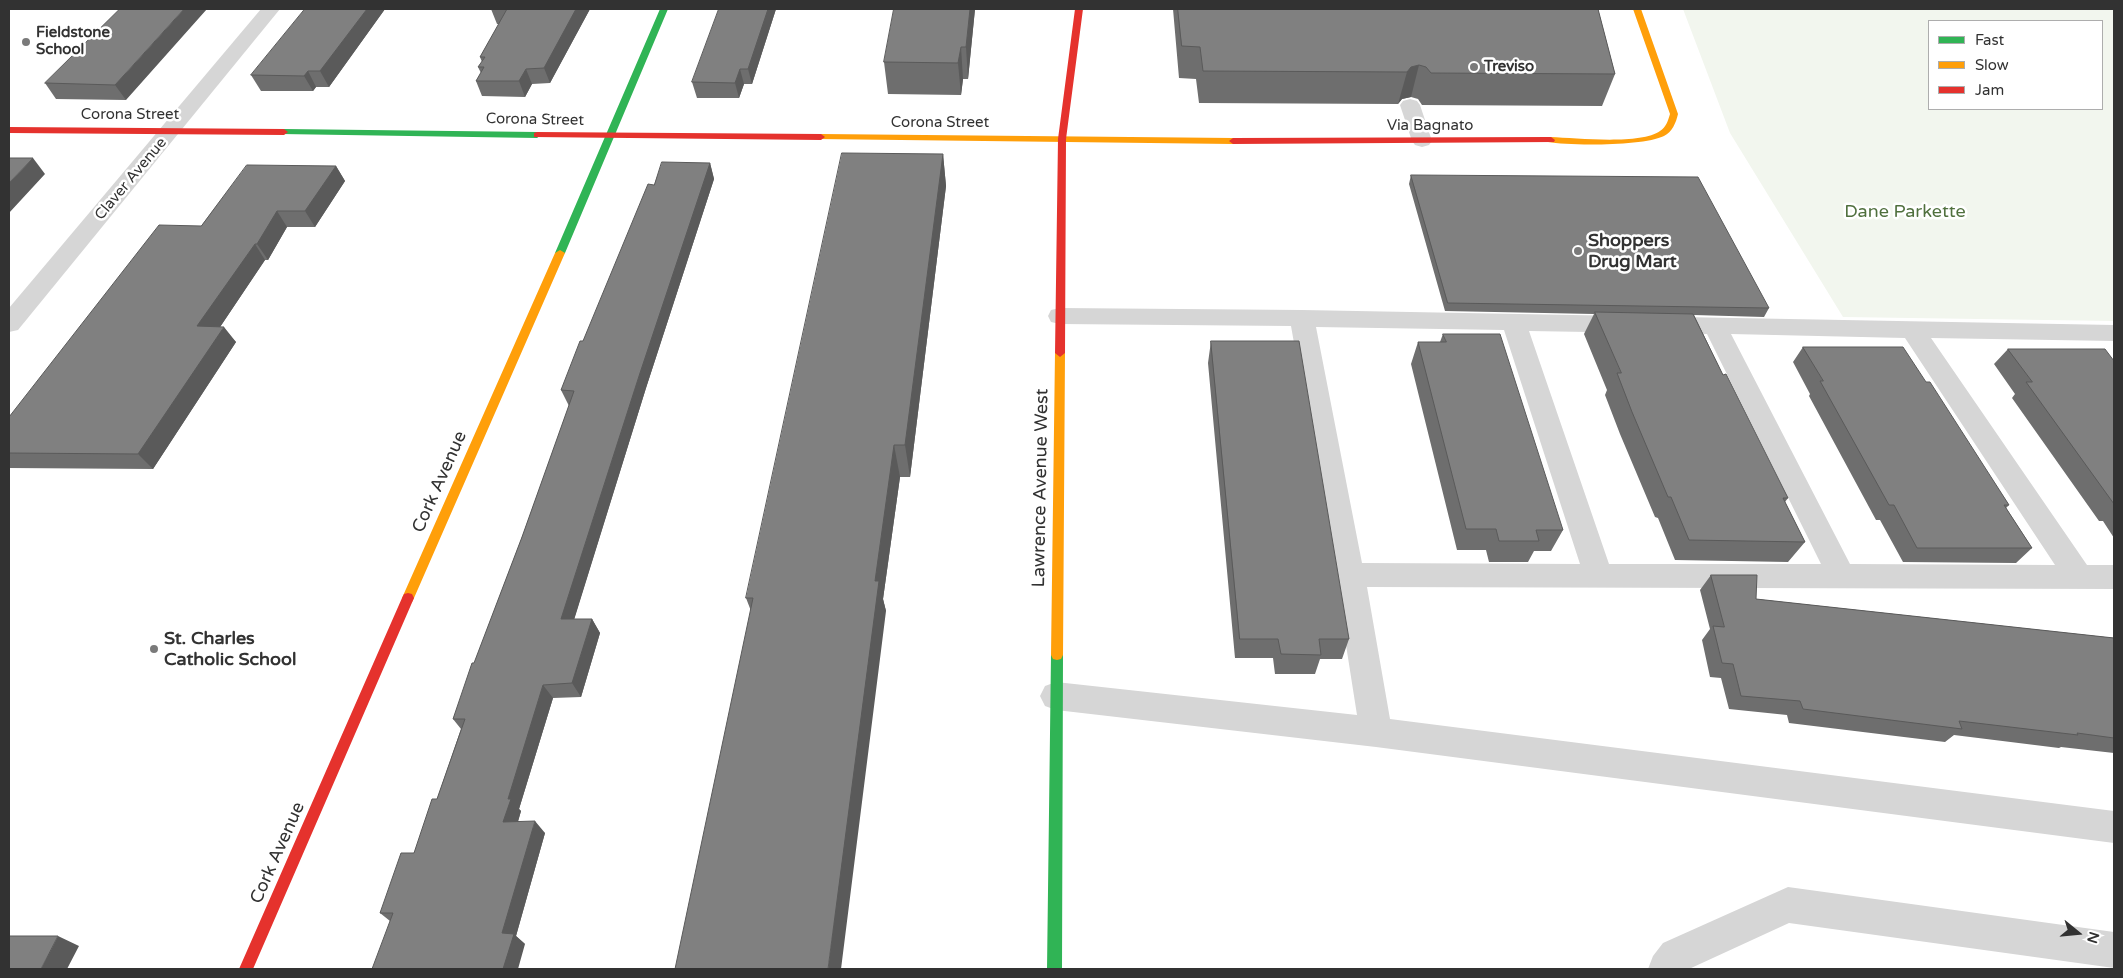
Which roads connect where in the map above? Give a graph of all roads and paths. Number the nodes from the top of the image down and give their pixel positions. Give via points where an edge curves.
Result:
1 (271, 9) edge
2 (664, 9) edge
3 (1079, 9) edge
4 (1637, 9) edge
5 (1410, 104) edge
6 (9, 130) edge
7 (171, 130) junction
8 (611, 136) junction
9 (1062, 139) junction
10 (1422, 141) junction
11 (1060, 316) junction
12 (1302, 318) junction
13 (1514, 322) junction
14 (9, 324) edge
15 (1715, 326) junction
16 (1913, 330) junction
17 (2110, 338) edge
18 (1350, 575) junction
19 (1598, 575) junction
20 (1841, 576) junction
21 (2079, 577) junction
22 (2114, 577) edge
23 (1056, 696) junction
24 (1376, 732) junction
25 (2114, 827) edge
26 (2114, 950) edge
27 (246, 969) edge
28 (1054, 969) edge
29 (1666, 969) edge

1 - 7 street, Claver Avenue
2 - 8 street, Cork Avenue
3 - 9 street, Lawrence Avenue West
4 - 10 street, Via Bagnato via 1674,114 1673,122 1664,133 1655,138 1631,141
5 - 10 street
6 - 7 street, Corona Street
7 - 8 street, Corona Street
7 - 14 street, Claver Avenue
8 - 9 street, Corona Street
8 - 27 street, Cork Avenue
9 - 10 street, Via Bagnato
9 - 11 street, Lawrence Avenue West
11 - 12 street
11 - 23 street, Lawrence Avenue West
12 - 13 street
12 - 18 street
13 - 15 street
13 - 19 street
15 - 16 street
15 - 20 street
16 - 17 street
16 - 21 street
18 - 19 street
18 - 24 street
19 - 20 street
20 - 21 street
21 - 22 street
23 - 24 street
23 - 28 street, Lawrence Avenue West
24 - 25 street
26 - 29 street via 1788,905 1676,956

